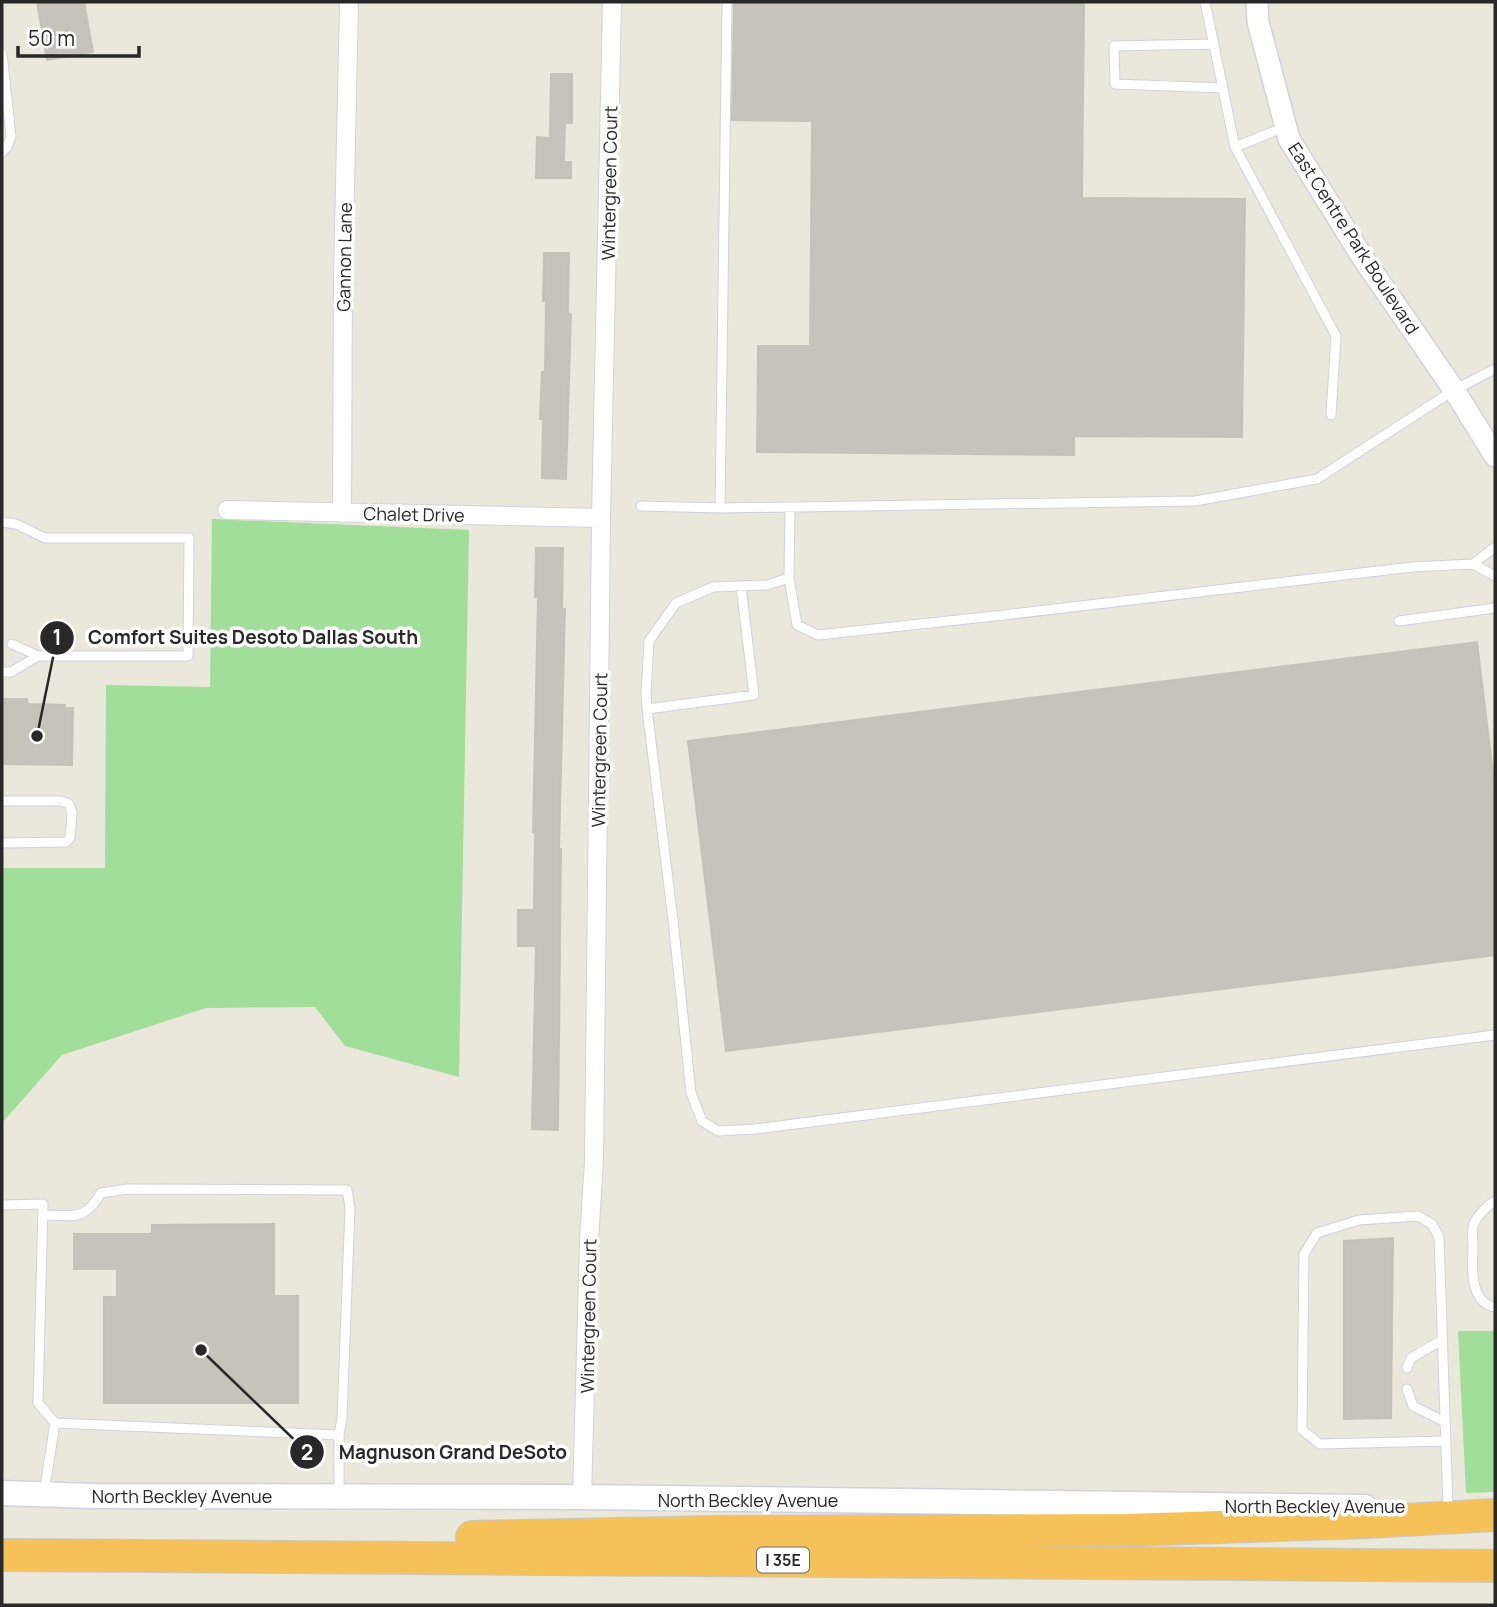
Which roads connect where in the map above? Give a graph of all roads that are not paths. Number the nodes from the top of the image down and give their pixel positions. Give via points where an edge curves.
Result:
1 (349, 2) edge
2 (612, 2) edge
3 (727, 2) edge
4 (1205, 2) edge
5 (1257, 2) edge
6 (1214, 44) junction
7 (2, 54) edge
8 (1223, 88) junction
9 (1286, 127) junction
10 (1235, 147) junction
11 (2, 152) edge
12 (1495, 369) edge
13 (1454, 390) junction
14 (1331, 415) dead end
15 (1495, 456) edge
16 (641, 506) dead end
17 (790, 507) junction
18 (720, 508) junction
19 (227, 510) dead end
20 (342, 513) junction
21 (601, 518) junction
22 (2, 522) edge
23 (1495, 547) edge
24 (1473, 564) junction
25 (1495, 576) edge
26 (789, 578) junction
27 (741, 586) junction
28 (1495, 608) edge
29 (1399, 621) dead end
30 (12, 644) dead end
31 (38, 656) junction
32 (2, 672) edge
33 (647, 709) junction
34 (2, 801) edge
35 (2, 843) edge
36 (1495, 1035) edge
37 (1495, 1201) edge
38 (2, 1205) edge
39 (43, 1215) junction
40 (1495, 1307) edge
41 (1442, 1340) junction
42 (1406, 1368) dead end
43 (1407, 1389) dead end
44 (1445, 1422) junction
45 (55, 1423) junction
46 (339, 1435) junction
47 (1446, 1441) junction
48 (2, 1493) edge
49 (44, 1495) junction
50 (339, 1497) junction
51 (582, 1497) junction
52 (1447, 1507) junction
53 (1495, 1508) edge
54 (1495, 1515) edge
55 (2, 1555) edge
56 (71, 1555) junction
57 (1495, 1566) edge

1 - 20 street, Gannon Lane
2 - 21 street, Wintergreen Court
3 - 18 lane
4 - 6 lane
5 - 9 street, East Centre Park Boulevard via 1258,22
6 - 8 lane
6 - 8 lane via 1114,46 1115,84
7 - 11 lane via 11,136
8 - 10 lane
9 - 10 lane
9 - 13 street, East Centre Park Boulevard via 1361,255
10 - 14 lane via 1336,336
12 - 13 lane
13 - 15 street, East Centre Park Boulevard
13 - 17 lane via 1317,479 1195,501
16 - 18 lane
17 - 18 lane
17 - 26 lane
19 - 20 street, Chalet Drive
20 - 21 street, Chalet Drive
21 - 51 street, Wintergreen Court via 594,1160
22 - 31 lane via 45,538 189,538 188,656
23 - 24 lane
24 - 25 lane
24 - 26 lane via 1412,567 818,635 797,625
26 - 27 lane
27 - 33 lane via 713,587 676,603 649,641
27 - 33 lane via 754,695
28 - 29 lane
30 - 31 lane
31 - 32 lane via 11,672
33 - 36 lane via 691,1093 702,1121 718,1131
34 - 35 lane via 61,801 69,804 72,813 70,838 65,842
37 - 40 lane via 1473,1224 1472,1276 1480,1299
38 - 39 lane via 43,1204
39 - 45 lane via 38,1403
39 - 46 lane via 82,1215 101,1193 127,1189 347,1190
41 - 42 lane via 1411,1358
41 - 44 lane
41 - 47 lane via 1439,1237 1432,1224 1418,1216 1359,1220 1317,1233 1304,1254 1302,1430 1320,1444
43 - 44 lane via 1413,1406
44 - 47 lane
45 - 46 lane
45 - 49 lane
46 - 50 lane
47 - 52 lane
48 - 49 main road, North Beckley Avenue
49 - 50 main road, North Beckley Avenue
50 - 51 main road, North Beckley Avenue
51 - 52 main road, North Beckley Avenue
52 - 53 main road, North Beckley Avenue
54 - 56 highway via 1128,1530 286,1540
55 - 56 highway, I 35E
56 - 57 highway, I 35E

